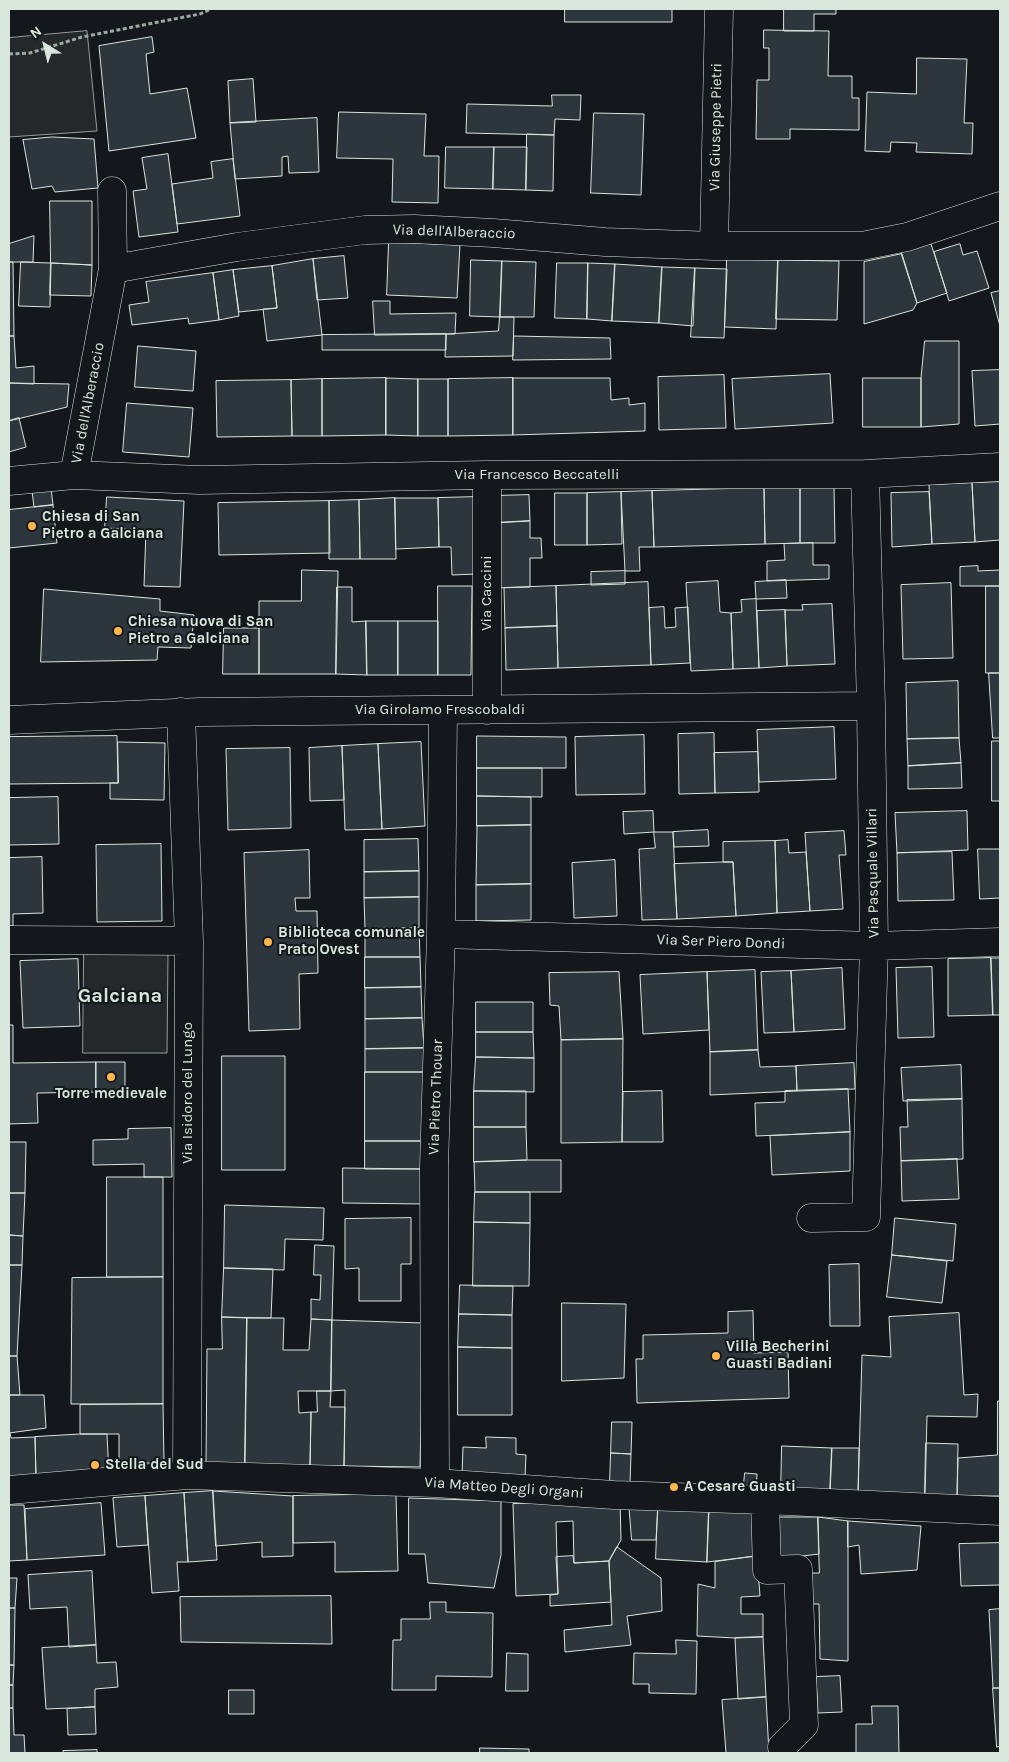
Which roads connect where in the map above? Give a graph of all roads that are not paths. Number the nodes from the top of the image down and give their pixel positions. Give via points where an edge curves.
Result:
1 (719, 9) edge
2 (112, 191) dead end
3 (1000, 206) edge
4 (714, 246) junction
5 (113, 269) junction
6 (1000, 466) edge
7 (864, 474) junction
8 (74, 475) junction
9 (487, 475) junction
10 (9, 481) edge
11 (871, 706) junction
12 (443, 710) junction
13 (487, 710) junction
14 (181, 712) junction
15 (9, 720) edge
16 (442, 934) junction
17 (9, 940) edge
18 (189, 941) junction
19 (1000, 942) edge
20 (874, 946) junction
21 (810, 1218) dead end
22 (187, 1475) junction
23 (435, 1483) junction
24 (9, 1490) edge
25 (765, 1500) junction
26 (1000, 1510) edge
27 (782, 1747) dead end

1 - 4 street, Via Giuseppe Pietri
2 - 5 street
3 - 4 street, Via dell'Alberaccio via 907,237 862,246
4 - 5 street, Via dell'Alberaccio via 414,229 365,230 237,247
5 - 8 street, Via dell'Alberaccio
6 - 7 street, Via Francesco Beccatelli
7 - 9 street, Via Francesco Beccatelli
7 - 11 street, Via Pasquale Villari
8 - 9 street, Via Francesco Beccatelli via 200,480
8 - 10 street, Via Francesco Beccatelli
9 - 13 street, Via Caccini
11 - 13 street, Via Girolamo Frescobaldi
11 - 20 street, Via Pasquale Villari
12 - 13 street, Via Girolamo Frescobaldi
12 - 14 street, Via Girolamo Frescobaldi
12 - 16 street, Via Pietro Thouar
14 - 15 street, Via Girolamo Frescobaldi
14 - 18 street, Via Isidoro del Lungo
16 - 20 street, Via Ser Piero Dondi
16 - 23 street, Via Pietro Thouar via 434,1167
17 - 18 street
18 - 22 street, Via Isidoro del Lungo
19 - 20 street, Via Ser Piero Dondi
20 - 21 street, Via Pasquale Villari via 866,1217
22 - 23 street, Via Matteo Degli Organi
22 - 24 street, Via Matteo Degli Organi
23 - 25 street, Via Matteo Degli Organi via 614,1495
25 - 26 street, Via Matteo Degli Organi
25 - 27 street via 767,1570 798,1569 804,1725

